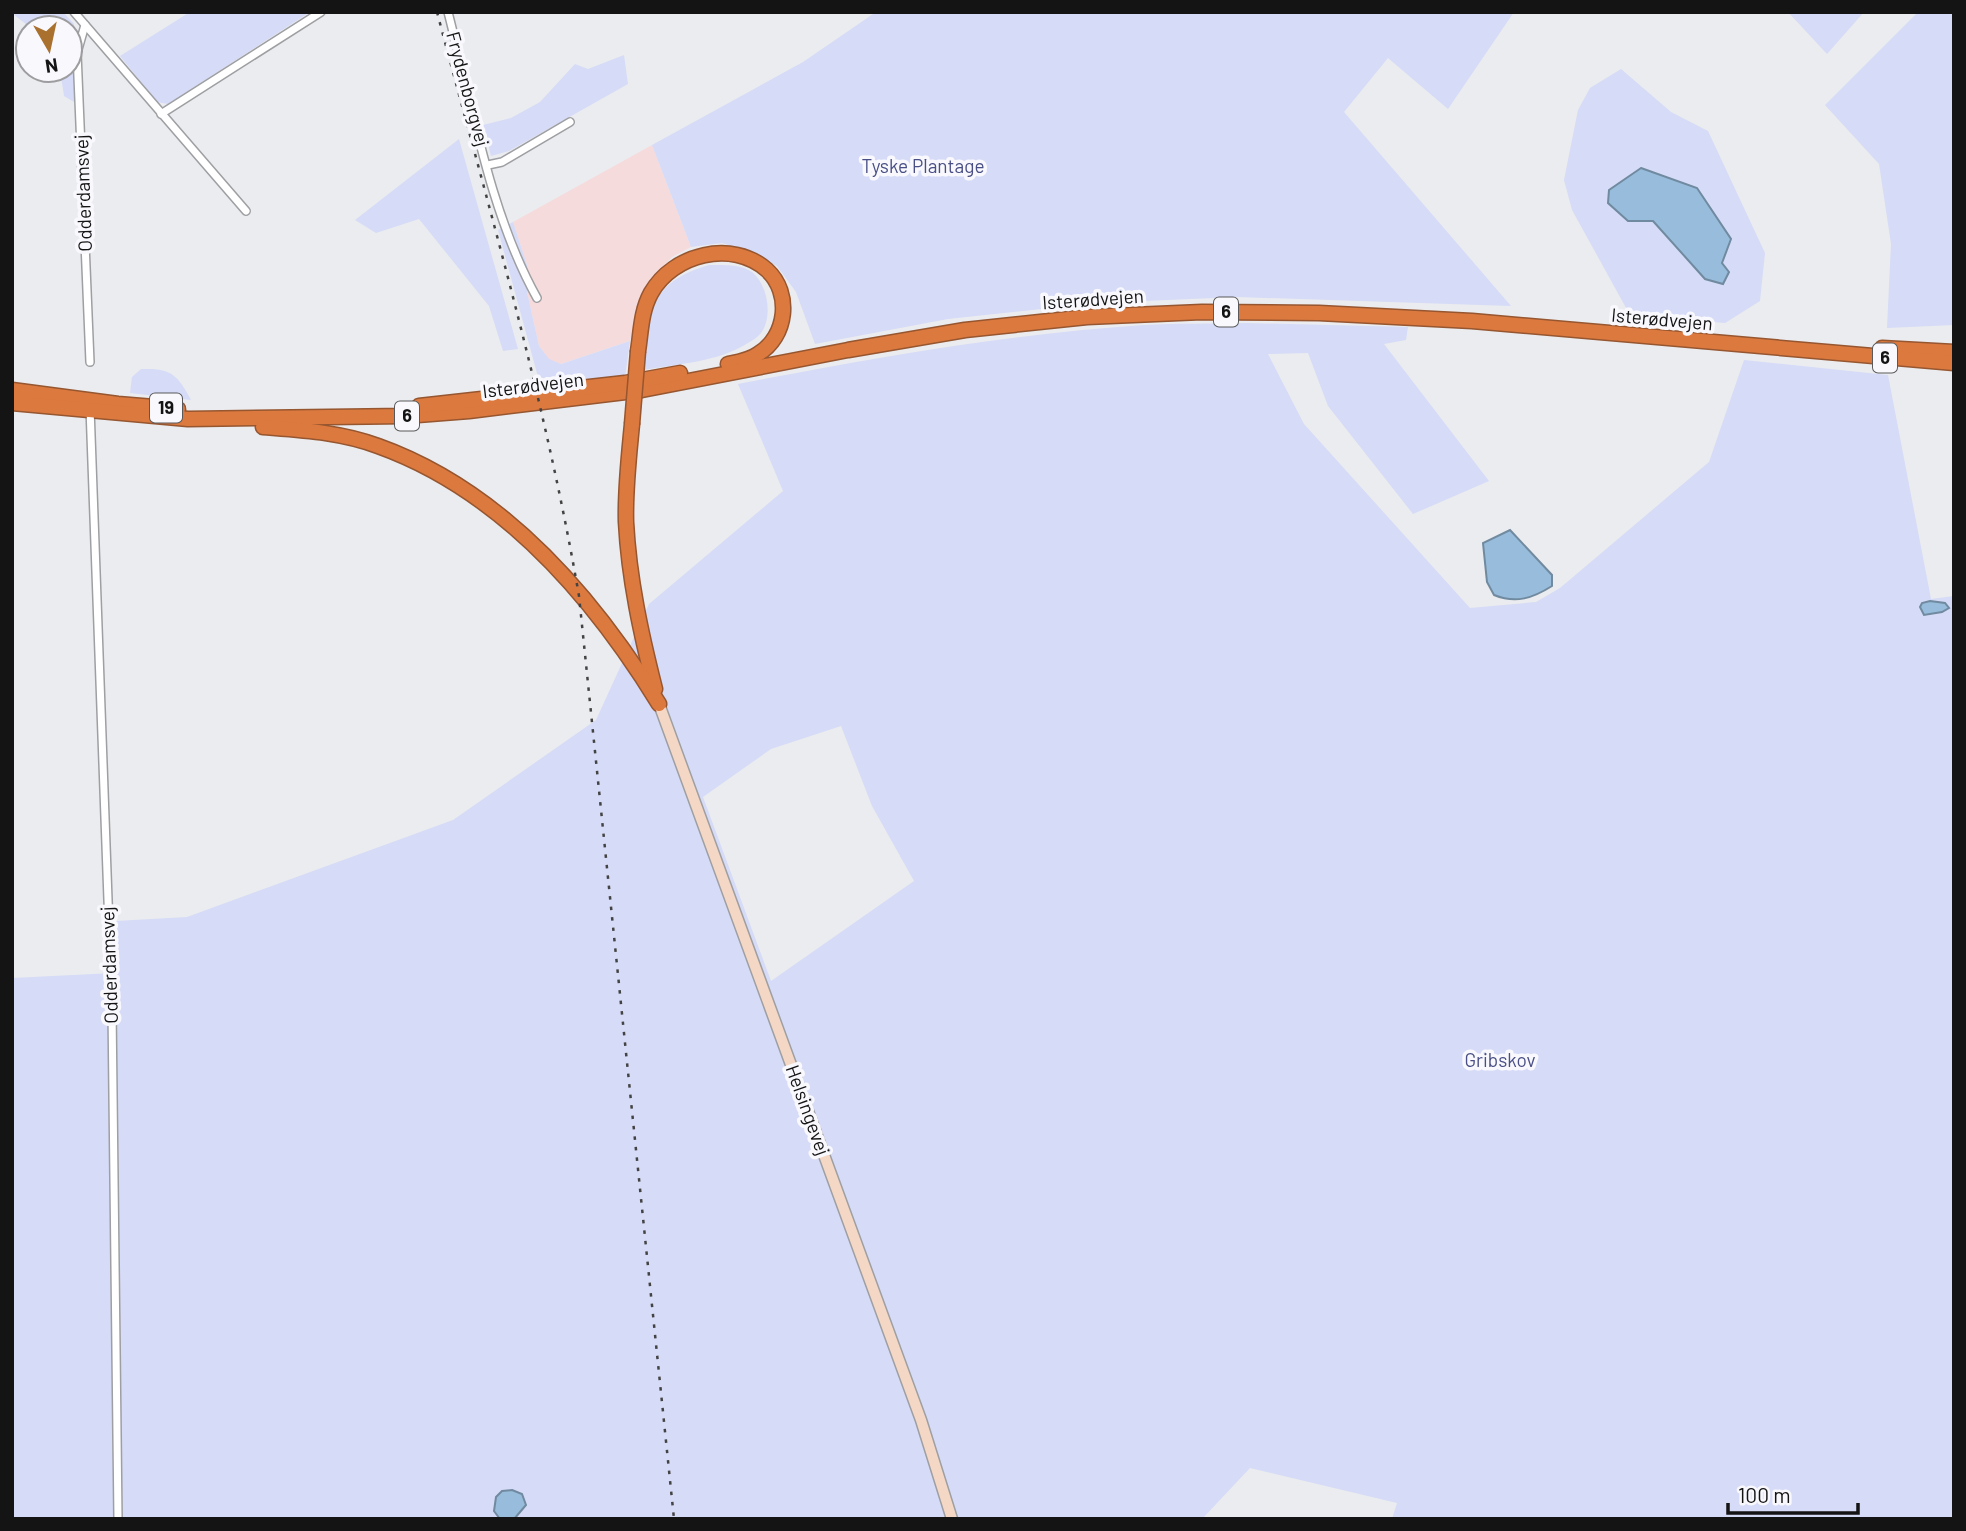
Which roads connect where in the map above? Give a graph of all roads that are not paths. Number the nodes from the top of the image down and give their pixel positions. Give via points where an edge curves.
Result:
1 (74, 12) edge
2 (321, 12) edge
3 (448, 12) edge
4 (85, 25) junction
5 (161, 114) junction
6 (570, 122) dead end
7 (488, 165) junction
8 (246, 212) dead end
9 (537, 298) dead end
10 (1815, 352) junction
11 (1954, 352) edge
12 (90, 362) dead end
13 (1954, 363) edge
14 (12, 390) edge
15 (12, 402) edge
16 (90, 406) junction
17 (241, 418) junction
18 (344, 418) junction
19 (188, 419) junction
20 (659, 704) junction
21 (118, 1519) edge
22 (952, 1519) edge

1 - 4 street
2 - 5 street
3 - 7 street, Frydenborgvej
4 - 5 street
4 - 12 street, Odderdamsvej via 77,53
5 - 8 street
6 - 7 street, Frydenborgvej via 502,162
7 - 9 street, Frydenborgvej via 522,271
10 - 11 highway via 1851,347
10 - 13 highway, Isterødvejen / 6
10 - 18 highway, Isterødvejen / 6 via 1319,313 1143,314 965,330 567,401
14 - 16 highway, Isterødvejen / 19
15 - 16 highway, Isterødvejen / 6
16 - 17 highway, Isterødvejen / 19 via 211,412
16 - 19 highway, Isterødvejen / 6
16 - 21 street, Odderdamsvej via 112,1009
17 - 18 highway, Isterødvejen / 6
17 - 19 highway, Isterødvejen / 6
18 - 20 highway, bridge via 383,409 625,383 741,361 772,342 781,325 784,306 780,288 769,272 754,260 736,255 696,257 662,278 643,314 638,351 632,424 626,519 635,597
19 - 20 highway via 330,433 377,445 468,490 550,561 631,658
20 - 22 street, Helsingevej via 921,1420

